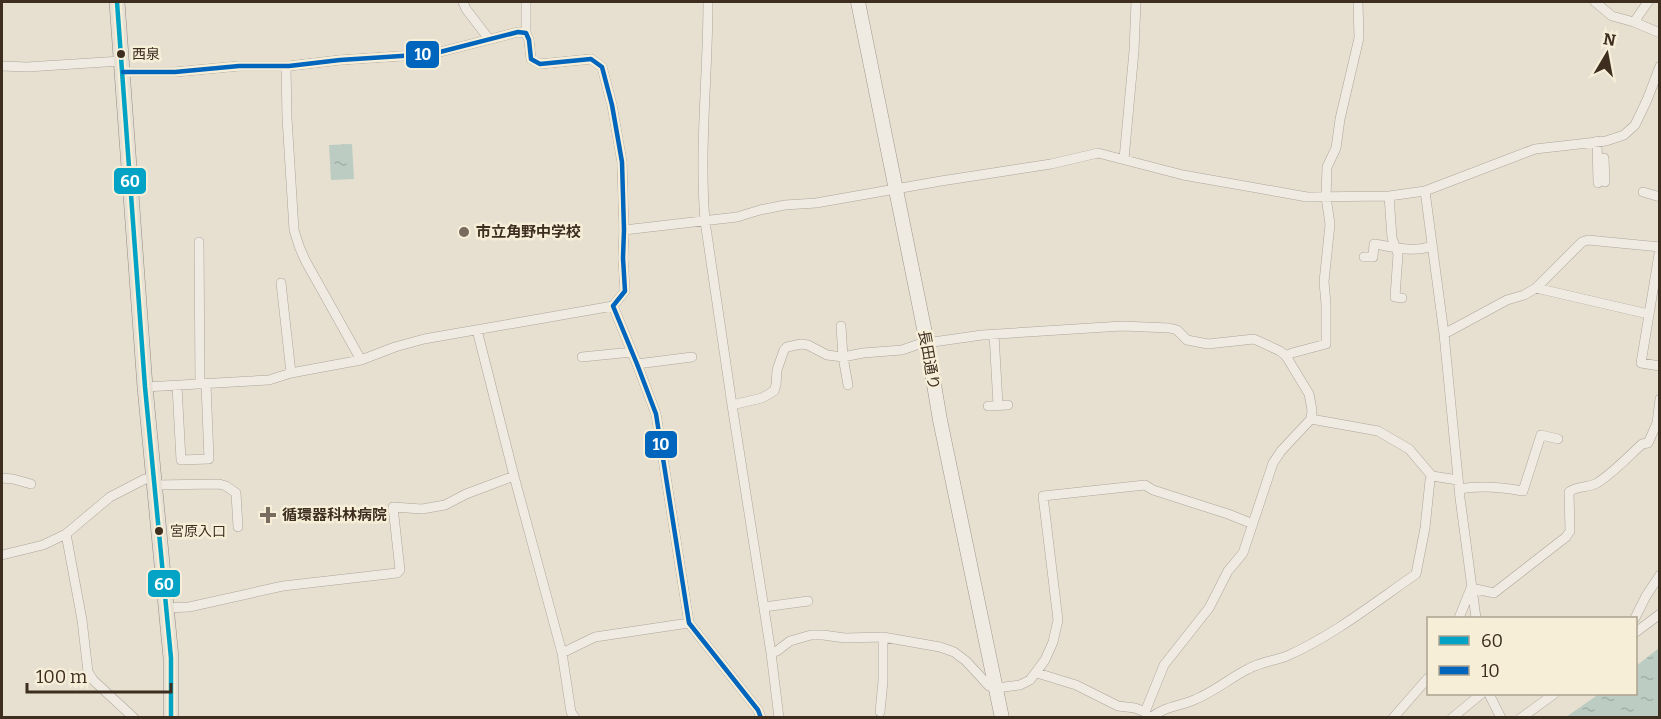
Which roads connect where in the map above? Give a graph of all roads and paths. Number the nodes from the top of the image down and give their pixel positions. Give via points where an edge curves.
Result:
1 (117, 2) edge
2 (463, 2) edge
3 (526, 2) edge
4 (708, 2) edge
5 (858, 2) edge
6 (1136, 2) edge
7 (1358, 2) edge
8 (1648, 2) edge
9 (1602, 3) edge
10 (1634, 22) junction
11 (526, 33) junction
12 (1659, 33) edge
13 (489, 39) junction
14 (2, 66) edge
15 (286, 66) junction
16 (1659, 66) edge
17 (122, 67) junction
18 (1600, 141) junction
19 (1124, 159) junction
20 (1602, 183) dead end
21 (896, 189) junction
22 (1425, 190) junction
23 (1643, 192) dead end
24 (1389, 196) junction
25 (1326, 197) junction
26 (1659, 197) edge
27 (705, 221) junction
28 (624, 230) junction
29 (199, 242) dead end
30 (1432, 246) junction
31 (1396, 248) junction
32 (1659, 248) edge
33 (1364, 257) dead end
34 (280, 283) dead end
35 (1536, 288) junction
36 (1402, 298) dead end
37 (613, 306) junction
38 (1648, 314) junction
39 (841, 326) dead end
40 (477, 330) junction
41 (994, 334) junction
42 (1444, 334) junction
43 (927, 343) junction
44 (632, 352) junction
45 (582, 357) dead end
46 (692, 357) dead end
47 (843, 357) junction
48 (1286, 357) junction
49 (361, 360) junction
50 (637, 364) junction
51 (1659, 366) edge
52 (291, 373) junction
53 (203, 384) junction
54 (848, 385) dead end
55 (177, 386) junction
56 (145, 387) junction
57 (1659, 399) edge
58 (732, 405) junction
59 (988, 406) dead end
60 (1311, 418) junction
61 (1558, 439) dead end
62 (1432, 476) junction
63 (514, 477) junction
64 (2, 478) edge
65 (154, 482) junction
66 (31, 484) dead end
67 (1458, 484) junction
68 (1253, 524) junction
69 (238, 527) dead end
70 (66, 534) junction
71 (2, 555) edge
72 (1659, 575) edge
73 (1471, 588) junction
74 (808, 601) dead end
75 (764, 607) junction
76 (166, 608) junction
77 (1659, 614) edge
78 (1458, 617) edge
79 (1476, 617) edge
80 (1636, 617) edge
81 (689, 622) junction
82 (1637, 630) edge
83 (883, 637) junction
84 (562, 653) junction
85 (771, 653) junction
86 (1037, 673) junction
87 (1427, 679) edge
88 (996, 688) junction
89 (1479, 695) edge
90 (1490, 695) edge
91 (1551, 695) edge
92 (880, 712) dead end
93 (1148, 716) edge
94 (134, 717) edge
95 (171, 717) edge
96 (574, 717) edge
97 (761, 717) edge
98 (779, 717) edge
99 (1002, 717) edge
100 (1393, 717) edge
101 (1452, 717) edge
102 (1501, 717) edge
103 (1521, 717) edge

1 - 17 main road
2 - 13 street
3 - 11 street
4 - 27 street via 702,173
5 - 21 street, 長田通り
6 - 19 street
7 - 25 street via 1359,38 1336,148 1327,167
8 - 10 street
9 - 10 street via 1612,16
10 - 12 street
11 - 13 street
11 - 28 street via 531,59 540,64 591,60 602,67 622,162
13 - 15 street via 432,54
14 - 17 street
15 - 17 street via 175,72
15 - 49 street via 294,230 305,260
16 - 18 street via 1635,125 1624,135
17 - 56 main road
18 - 20 street
18 - 22 street via 1535,149
19 - 21 street via 1098,153
19 - 25 street via 1183,175
21 - 27 street
21 - 43 street, 長田通り
22 - 24 street
22 - 30 street
23 - 26 street
24 - 25 street
24 - 31 street
25 - 48 street via 1330,224 1324,282 1326,344
27 - 28 street
27 - 58 street
28 - 37 street via 625,291
29 - 53 street
30 - 31 street via 1422,250
30 - 42 street
31 - 33 street via 1374,244 1373,257
31 - 36 street via 1395,297
32 - 35 street via 1588,240
32 - 38 street
34 - 52 street
35 - 38 street
35 - 42 street
37 - 40 street
37 - 44 street
38 - 51 street via 1641,363
39 - 47 street
40 - 49 street via 424,339
40 - 63 street
41 - 43 street
41 - 48 street via 1122,326 1168,328 1177,330 1187,340 1208,344 1254,339
41 - 59 street via 991,372 1003,405
42 - 67 street
43 - 47 street
43 - 88 street, 長田通り
44 - 45 street
44 - 50 street
46 - 50 street
47 - 54 street
47 - 58 street via 827,355 808,345 787,347 777,370 774,391
48 - 60 street via 1309,394
49 - 52 street
50 - 81 street via 656,414
52 - 53 street via 269,380
53 - 55 street
53 - 55 street via 209,459 181,460
55 - 56 street
56 - 65 main road
57 - 73 street via 1657,423 1648,443 1595,484 1569,492 1570,531 1566,537 1494,593
58 - 75 street
60 - 62 street via 1378,431 1409,449
60 - 68 street via 1273,463
61 - 67 street via 1541,435 1523,491
62 - 67 street
62 - 93 street via 1416,574 1322,638 1288,655 1250,667 1193,701
63 - 76 street via 445,505 422,509 393,507 400,570 397,573 284,586 189,607
63 - 84 street
64 - 66 street
65 - 69 street via 226,486 236,494
65 - 70 street via 145,479 110,497
65 - 76 main road
67 - 73 street
68 - 86 street via 1145,485 1043,496 1058,620 1049,651
68 - 93 street via 1243,553 1228,571 1209,608 1164,665
70 - 71 street
70 - 94 street via 88,672
72 - 80 street
73 - 78 street
73 - 79 street
74 - 75 street
75 - 85 street
76 - 95 main road
77 - 82 street
81 - 84 street via 595,637
81 - 97 street
83 - 85 street via 811,635 790,641
83 - 88 street via 954,652 989,686
83 - 92 street
84 - 96 street
85 - 98 street
86 - 88 street via 1020,685
86 - 93 street
87 - 100 street
88 - 99 street, 長田通り
89 - 101 street
90 - 102 street
91 - 103 street

